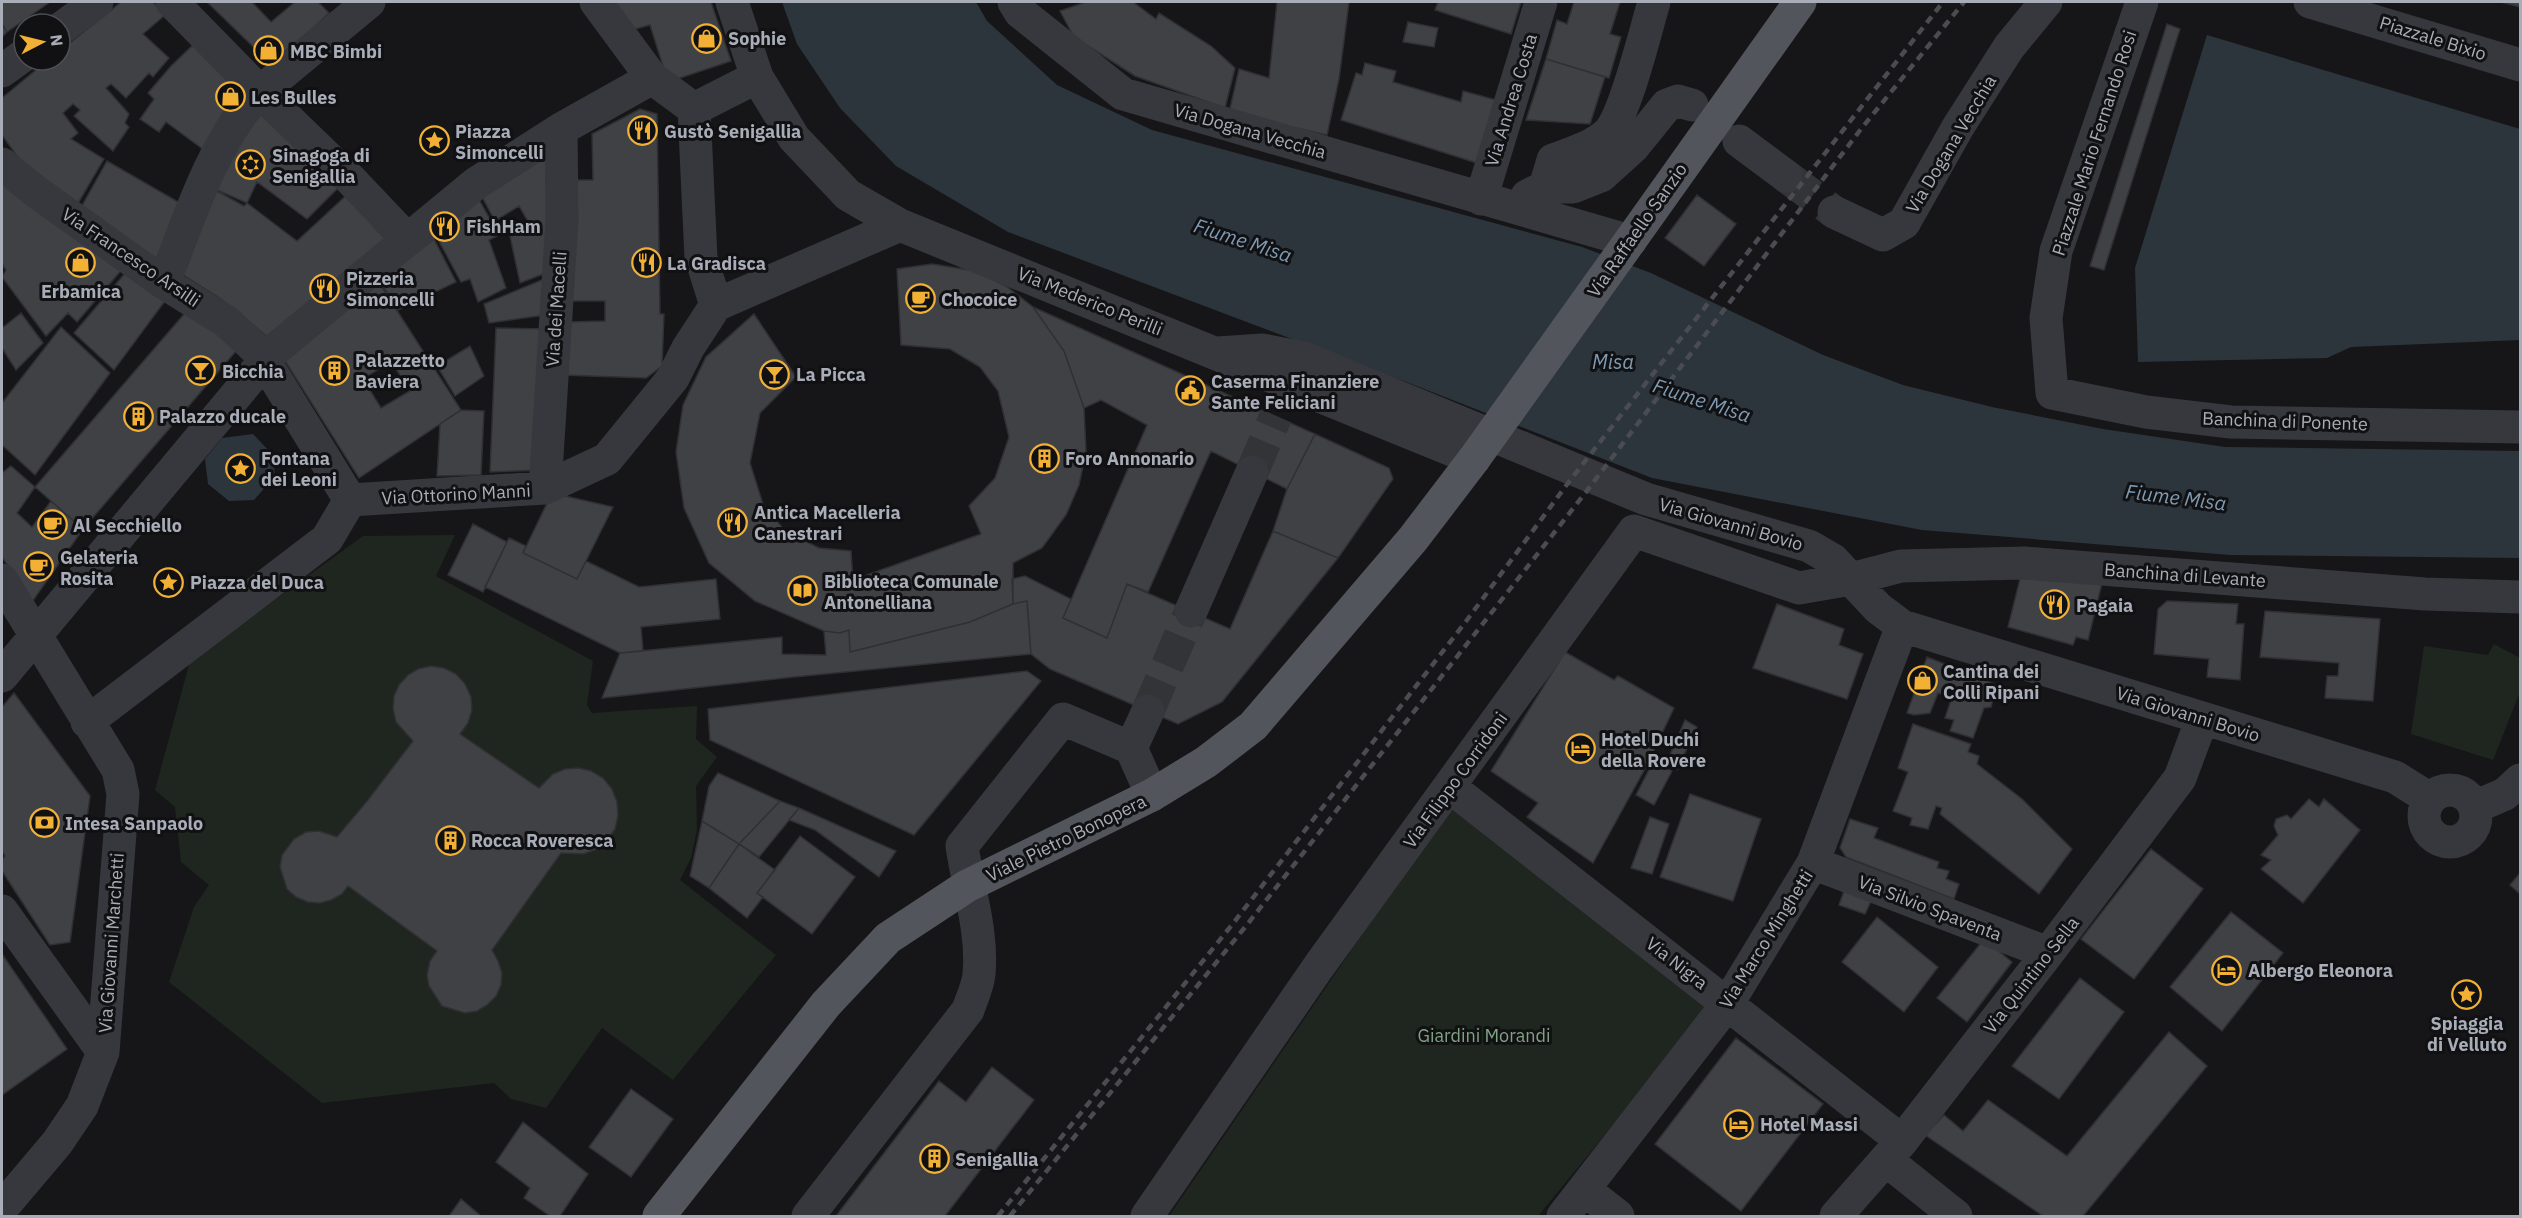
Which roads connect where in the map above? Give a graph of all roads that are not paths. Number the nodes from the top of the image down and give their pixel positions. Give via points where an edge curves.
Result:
1 (98, 2) edge
2 (172, 2) edge
3 (369, 2) edge
4 (596, 2) edge
5 (732, 2) edge
6 (1541, 2) edge
7 (1654, 2) edge
8 (1800, 2) edge
9 (2046, 2) edge
10 (2142, 2) edge
11 (2310, 2) edge
12 (1027, 5) edge
13 (72, 20) edge
14 (2520, 65) edge
15 (757, 77) junction
16 (652, 78) junction
17 (260, 92) junction
18 (1692, 105) dead end
19 (694, 109) junction
20 (561, 129) junction
21 (1738, 141) dead end
22 (2, 164) edge
23 (1786, 176) tunnel mouth
24 (1545, 187) junction
25 (1481, 199) junction
26 (1516, 208) junction
27 (1834, 212) tunnel mouth
28 (900, 225) junction
29 (407, 239) junction
30 (1630, 241) junction
31 (164, 283) junction
32 (716, 305) junction
33 (1218, 353) junction
34 (265, 355) junction
35 (2052, 393) joint
36 (2520, 427) edge
37 (1474, 459) junction
38 (1252, 472) tunnel mouth
39 (545, 488) junction
40 (356, 499) junction
41 (1851, 579) junction
42 (2, 580) edge
43 (2520, 597) edge
44 (1191, 611) tunnel mouth
45 (1902, 626) junction
46 (35, 638) junction
47 (3, 675) edge
48 (1148, 711) tunnel mouth
49 (2202, 718) junction
50 (87, 722) junction
51 (1131, 748) junction
52 (2520, 780) edge
53 (1450, 787) junction
54 (1152, 795) junction
55 (2430, 799) junction
56 (2475, 807) junction
57 (1812, 863) junction
58 (967, 886) junction
59 (2, 911) edge
60 (2048, 953) junction
61 (1728, 1003) junction
62 (103, 1052) junction
63 (1894, 1151) junction
64 (1585, 1190) junction
65 (2, 1208) edge
66 (659, 1216) edge
67 (808, 1216) edge
68 (1147, 1216) edge
69 (1563, 1216) edge
70 (1618, 1216) edge
71 (1836, 1216) edge
72 (1956, 1216) edge

1 - 13 street
2 - 17 street
3 - 17 street
4 - 16 street
5 - 15 street, Via Mederico Perilli
6 - 25 street, Via Andrea Costa
7 - 24 street via 1621,112 1608,133 1553,160
8 - 30 main road, Via Raffaello Sanzio
9 - 27 street, Via Dogana Vecchia via 2009,47 1904,223 1883,235
10 - 35 street, Piazzale Mario Fernando Rosi via 2056,251 2046,318
11 - 14 street, Piazzale Bixio
12 - 25 street, Via Dogana Vecchia via 1123,94
15 - 19 street
15 - 28 street, Via Mederico Perilli via 794,138 849,195
16 - 19 street
16 - 20 street
17 - 29 street
17 - 31 street via 246,106 202,183
18 - 24 street via 1678,101 1667,105 1634,147 1601,176 1573,187
19 - 32 street via 701,258
20 - 29 street via 475,184
20 - 39 street, Via dei Macelli via 562,220
21 - 23 street
22 - 31 street, Via Francesco Arsilli
24 - 26 street via 1530,193
25 - 26 street, Via Dogana Vecchia
26 - 30 street, Via Dogana Vecchia
28 - 32 street
28 - 33 street, Via Mederico Perilli
29 - 34 street
30 - 37 main road, Via Raffaello Sanzio, bridge
31 - 34 street, Via Francesco Arsilli via 227,322
32 - 39 street, Via Ottorino Manni via 673,378 607,459
33 - 37 street, Via Mederico Perilli
33 - 41 street, Via Giovanni Bovio via 1262,350 1304,358 1646,499 1809,546 1833,560
34 - 40 street
34 - 46 street
35 - 36 street, Banchina di Ponente via 2146,412 2231,422
37 - 54 main road, Viale Pietro Bonopera via 1326,644 1252,726 1206,762
38 - 44 street
39 - 40 street, Via Ottorino Manni
40 - 50 street via 332,542 177,660
41 - 43 street, Banchina di Levante via 1901,566 2024,563 2425,594
41 - 45 street, Via Giovanni Bovio via 1878,608
41 - 53 street, Via Filippo Corridoni via 1799,588 1634,531
42 - 46 street, Via Giovanni Marchetti
45 - 49 street, Via Giovanni Bovio
45 - 57 street, Via Marco Minghetti
46 - 47 street
46 - 50 street, Via Giovanni Marchetti
48 - 51 street
49 - 55 street, Via Giovanni Bovio via 2395,777
49 - 60 street, Via Quintino Sella via 2180,778
50 - 62 street, Via Giovanni Marchetti via 118,770 123,794
51 - 54 street
51 - 58 street via 1063,719 962,846
52 - 56 street via 2505,794
53 - 61 street, Via Nigra
53 - 68 street, Via Filippo Corridoni via 1319,966
54 - 58 main road, Viale Pietro Bonopera
55 - 56 street via 2439,792 2456,790 2466,794
55 - 56 street via 2425,809 2426,825 2436,838 2446,841 2459,840 2470,833 2476,821
57 - 60 street, Via Silvio Spaventa
57 - 61 street, Via Marco Minghetti
58 - 66 main road, Viale Pietro Bonopera via 888,938 826,1004
58 - 67 street via 980,939 979,977 968,1010
59 - 62 street
60 - 63 street, Via Quintino Sella
61 - 63 street, Via Nigra
61 - 64 street, Via Marco Minghetti
62 - 65 street, Via Giovanni Marchetti via 82,1106 57,1143
63 - 71 street, Via Quintino Sella
63 - 72 street, Via Nigra
64 - 69 street, Via Marco Minghetti
64 - 70 street

